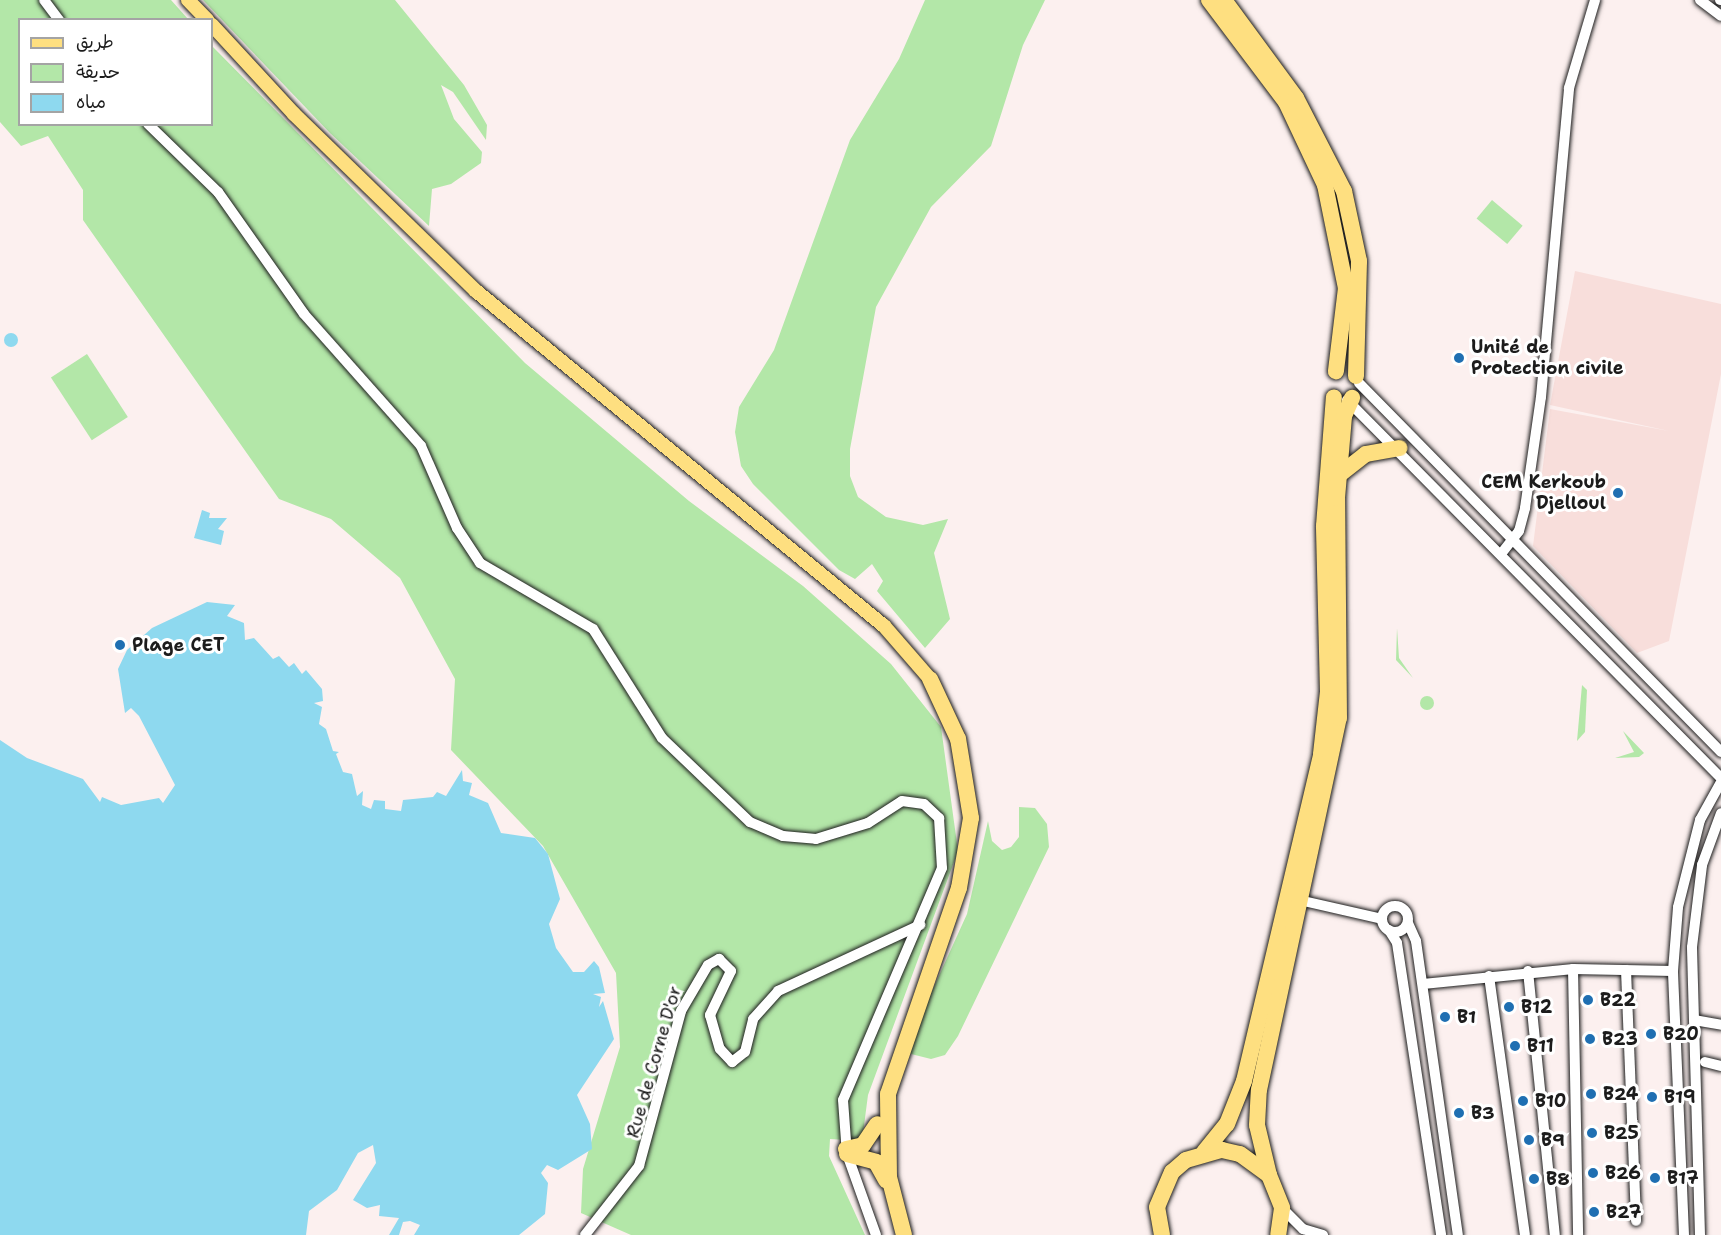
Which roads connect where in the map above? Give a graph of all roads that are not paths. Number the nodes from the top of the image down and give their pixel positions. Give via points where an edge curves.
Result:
1 (44, 0) edge
2 (188, 0) edge
3 (1209, 0) edge
4 (1224, 0) edge
5 (1595, 0) edge
6 (1700, 0) edge
7 (1721, 16) edge
8 (58, 18) edge
9 (205, 18) edge
10 (213, 26) edge
11 (150, 126) edge
12 (1336, 371) junction
13 (1349, 393) junction
14 (1399, 448) junction
15 (1339, 475) junction
16 (1512, 542) junction
17 (1501, 554) junction
18 (930, 679) junction
19 (1721, 752) edge
20 (1721, 764) edge
21 (1720, 779) edge
22 (1721, 813) edge
23 (1299, 900) junction
24 (1382, 919) junction
25 (922, 923) junction
26 (1408, 923) junction
27 (1389, 930) junction
28 (888, 942) junction
29 (907, 956) junction
30 (1573, 969) junction
31 (1626, 970) junction
32 (1528, 971) junction
33 (1673, 971) junction
34 (1489, 976) junction
35 (1423, 984) junction
36 (1694, 1020) junction
37 (1721, 1025) edge
38 (1705, 1062) dead end
39 (1721, 1066) edge
40 (877, 1124) junction
41 (847, 1152) junction
42 (1203, 1152) junction
43 (876, 1162) junction
44 (1269, 1175) junction
45 (892, 1191) junction
46 (1282, 1208) junction
47 (1636, 1221) dead end
48 (1303, 1229) junction
49 (585, 1235) edge
50 (876, 1235) edge
51 (895, 1235) edge
52 (904, 1235) edge
53 (1162, 1235) edge
54 (1278, 1235) edge
55 (1285, 1235) edge
56 (1323, 1235) edge
57 (1441, 1235) edge
58 (1458, 1235) edge
59 (1525, 1235) edge
60 (1555, 1235) edge
61 (1578, 1235) edge
62 (1684, 1235) edge
63 (1700, 1235) edge

1 - 8 street
2 - 9 main road
3 - 12 highway via 1286,102 1325,185 1346,288
4 - 13 highway via 1296,98 1344,191 1359,261
5 - 16 street via 1571,74 1541,397 1525,508
6 - 7 street
10 - 18 main road via 476,291 884,626
11 - 25 street via 218,192 304,314 421,446 457,528 480,563 593,629 662,738 750,822 783,836 816,839 868,824 902,801 924,804 939,818 942,868
12 - 13 highway
12 - 13 highway via 1328,385
13 - 14 street
13 - 15 highway
13 - 16 street
13 - 42 highway via 1324,526 1328,692 1321,754 1245,1081 1227,1124
14 - 15 highway via 1365,454
14 - 17 street
15 - 23 highway via 1339,718
16 - 17 street
16 - 19 street
17 - 21 street
18 - 40 highway via 960,760 967,818 964,845 946,915 886,1069
18 - 45 highway via 958,739 971,818 959,888 888,1094
20 - 21 street
21 - 33 street via 1700,820 1685,867
22 - 36 street via 1694,910
23 - 24 street
23 - 44 highway via 1257,1107
24 - 26 street via 1395,905 1406,911
24 - 27 street
25 - 28 street
25 - 29 street
26 - 27 street via 1398,932
26 - 35 street
27 - 57 street via 1397,943
28 - 29 street
28 - 49 street, Rue de Corne D'or via 778,990 753,1019 745,1052 732,1062 720,1050 710,1015 731,971 719,959 708,965 681,1011 639,1166
29 - 41 street via 846,1086
30 - 31 street
30 - 32 street
30 - 61 street
31 - 33 street
31 - 47 street
32 - 34 street
32 - 60 street
33 - 62 street
34 - 35 street
34 - 59 street
35 - 58 street
36 - 37 street
36 - 63 street
38 - 39 street
40 - 41 highway via 863,1145
40 - 43 highway
41 - 43 highway
41 - 50 street
42 - 44 highway via 1240,1154
42 - 53 highway via 1179,1166 1162,1188 1157,1207
43 - 45 highway
43 - 51 highway
44 - 46 highway
45 - 52 highway
46 - 48 street
46 - 54 highway
48 - 55 street
48 - 56 street

